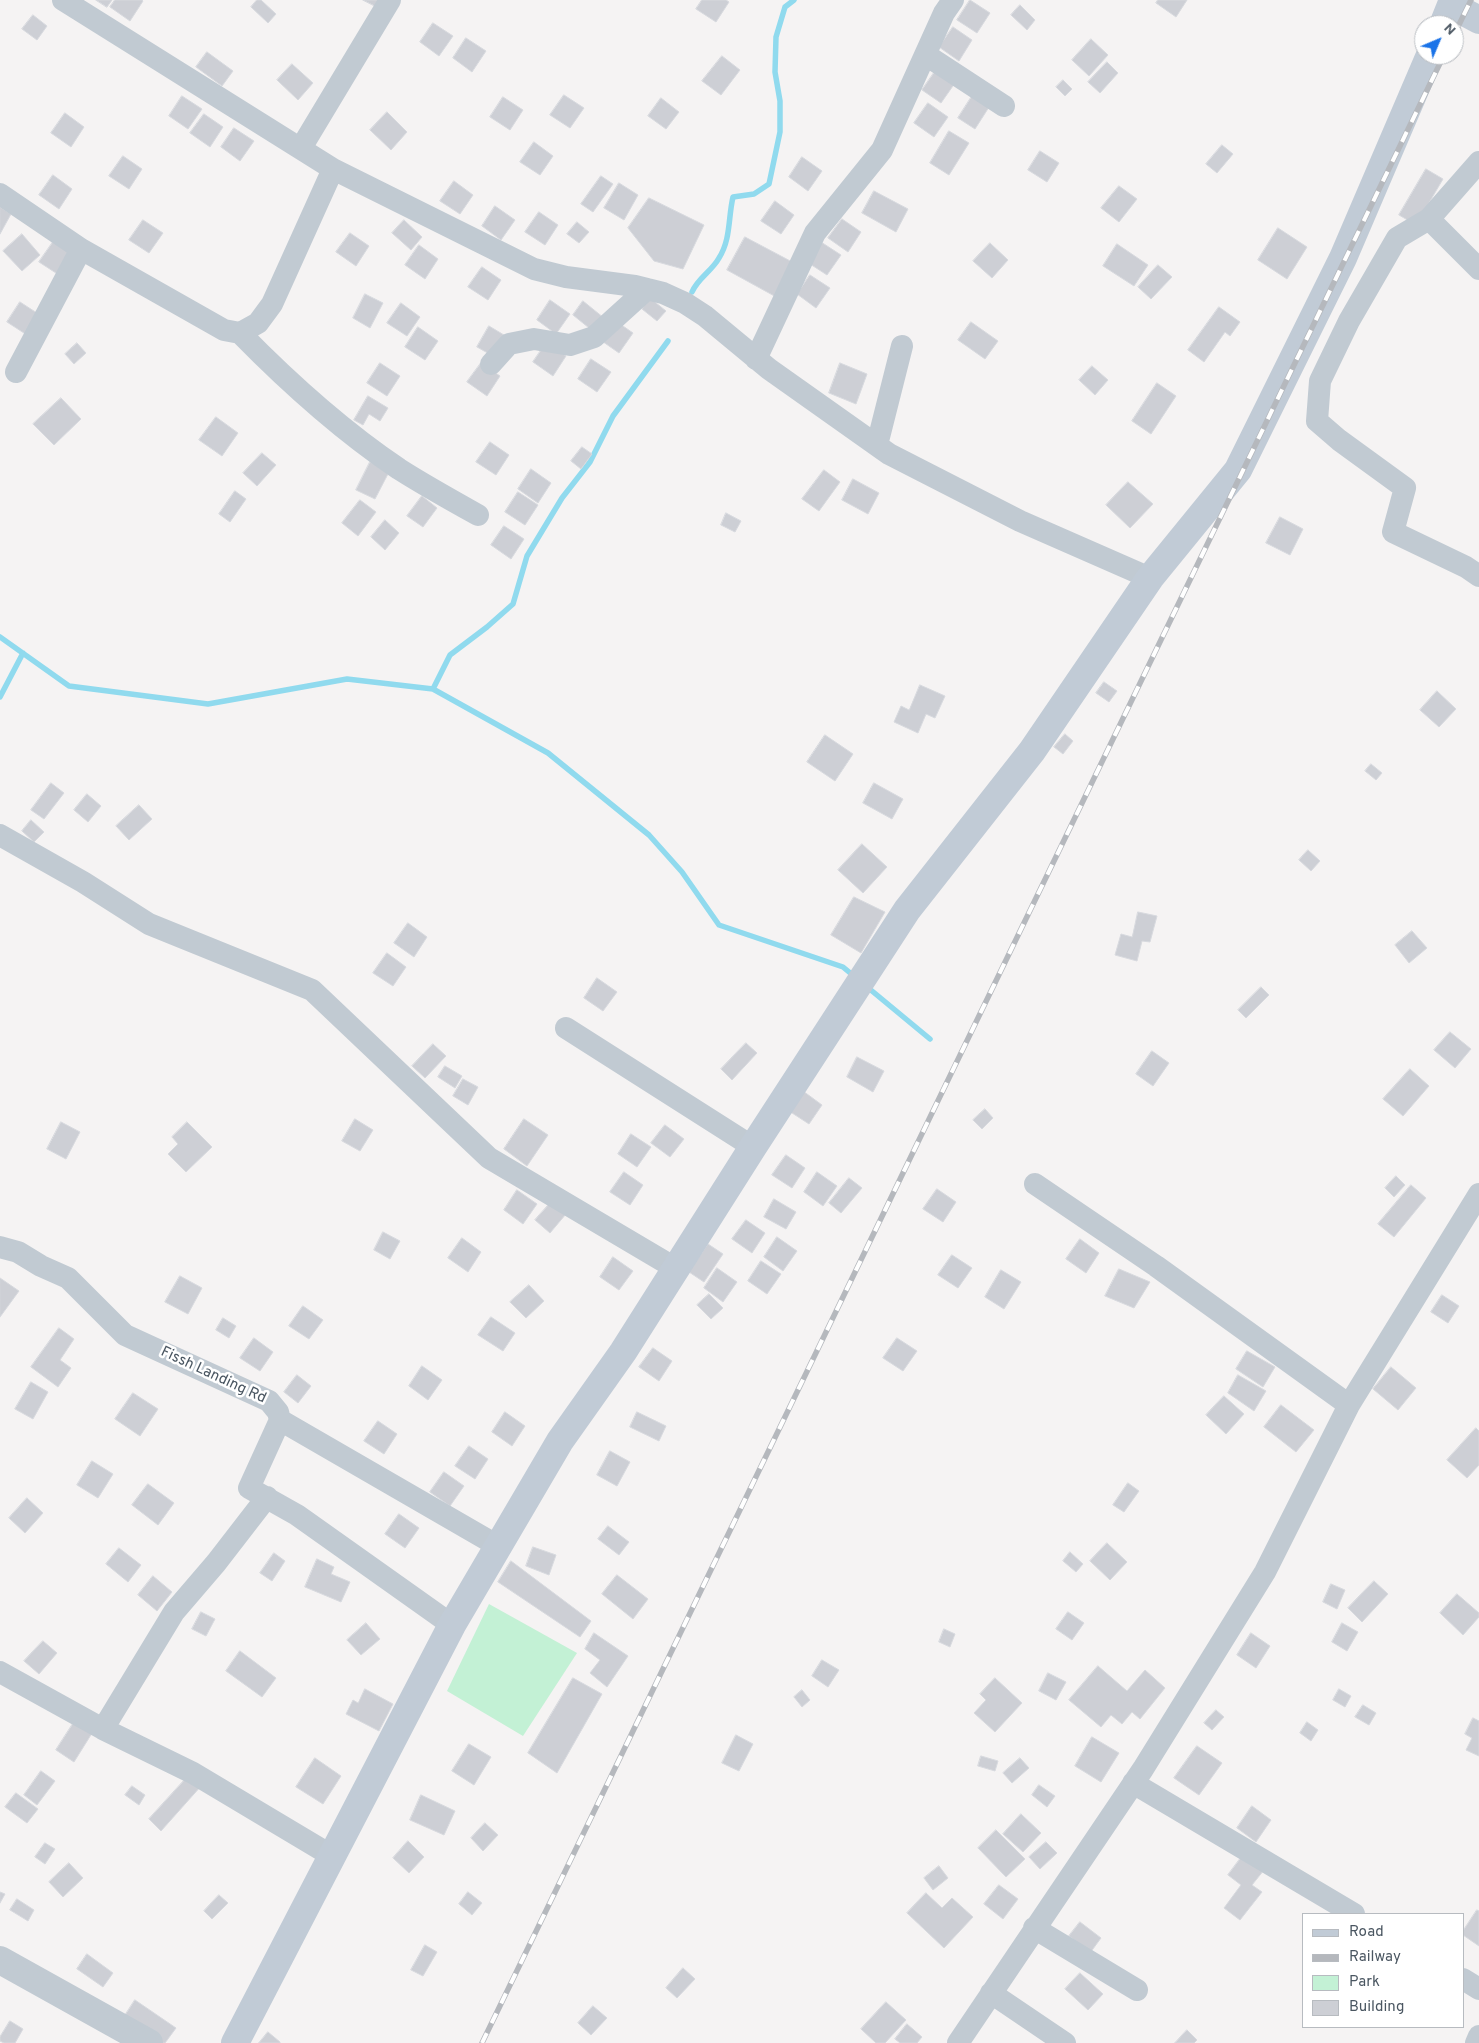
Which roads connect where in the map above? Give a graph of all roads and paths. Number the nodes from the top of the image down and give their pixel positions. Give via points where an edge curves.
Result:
1 (63, 0) edge
2 (390, 0) edge
3 (953, 0) edge
4 (1445, 10) edge
5 (1479, 20) edge
6 (926, 55) junction
7 (1426, 65) edge
8 (1004, 106) dead end
9 (301, 148) junction
10 (1479, 162) edge
11 (333, 169) junction
12 (0, 194) edge
13 (1429, 219) junction
14 (81, 249) junction
15 (1479, 269) edge
16 (646, 289) junction
17 (240, 333) junction
18 (902, 346) dead end
19 (756, 358) junction
20 (491, 364) dead end
21 (16, 372) dead end
22 (877, 445) junction
23 (478, 515) dead end
24 (1479, 576) edge
25 (1150, 578) junction
26 (0, 836) edge
27 (566, 1028) dead end
28 (753, 1147) junction
29 (1035, 1184) dead end
30 (1478, 1197) edge
31 (0, 1247) edge
32 (675, 1268) junction
33 (1349, 1405) junction
34 (280, 1420) junction
35 (267, 1497) junction
36 (498, 1546) junction
37 (452, 1625) junction
38 (0, 1672) edge
39 (102, 1729) junction
40 (1134, 1783) junction
41 (332, 1856) junction
42 (1352, 1913) edge
43 (1034, 1928) junction
44 (0, 1960) edge
45 (1464, 1980) edge
46 (1479, 1989) edge
47 (1137, 1990) dead end
48 (991, 1993) junction
49 (1479, 2036) edge
50 (149, 2043) edge
51 (236, 2043) edge
52 (958, 2043) edge
53 (1065, 2043) edge
54 (1476, 2043) edge

1 - 9 street
2 - 9 street
3 - 6 street
4 - 5 main road
6 - 8 street
6 - 19 street via 882,150 815,233
7 - 25 main road via 1343,258 1238,470
9 - 11 street
10 - 13 street
11 - 16 street via 534,269
11 - 17 street via 272,304 258,323
12 - 14 street
13 - 15 street
13 - 24 street via 1397,238 1348,322 1320,381 1317,421 1404,488 1393,532
14 - 17 street via 224,330
14 - 21 street
16 - 19 street via 685,303
16 - 20 street via 594,337 570,345 534,339 509,344
17 - 23 street via 296,388 398,468
18 - 22 street
19 - 22 street
22 - 25 street via 1020,521
25 - 28 main road via 1032,751 907,910
26 - 32 street via 83,882 149,924 312,990 489,1158
27 - 28 street
28 - 32 main road
29 - 33 street via 1156,1266
30 - 33 street
31 - 34 street, Fissh Landing Rd via 18,1252 68,1278 125,1335 269,1401
32 - 36 main road via 623,1352 560,1441
33 - 40 street via 1265,1572
34 - 35 street, Fissh Landing Rd via 249,1488
34 - 36 street
35 - 37 street, Fissh Landing Rd
35 - 39 street via 174,1612
36 - 37 main road
37 - 41 main road
38 - 39 street
39 - 41 street via 193,1773
40 - 42 street
40 - 43 street
41 - 51 main road
43 - 47 street
43 - 48 street
44 - 50 street
45 - 46 street
48 - 52 street
48 - 53 street
49 - 54 street

